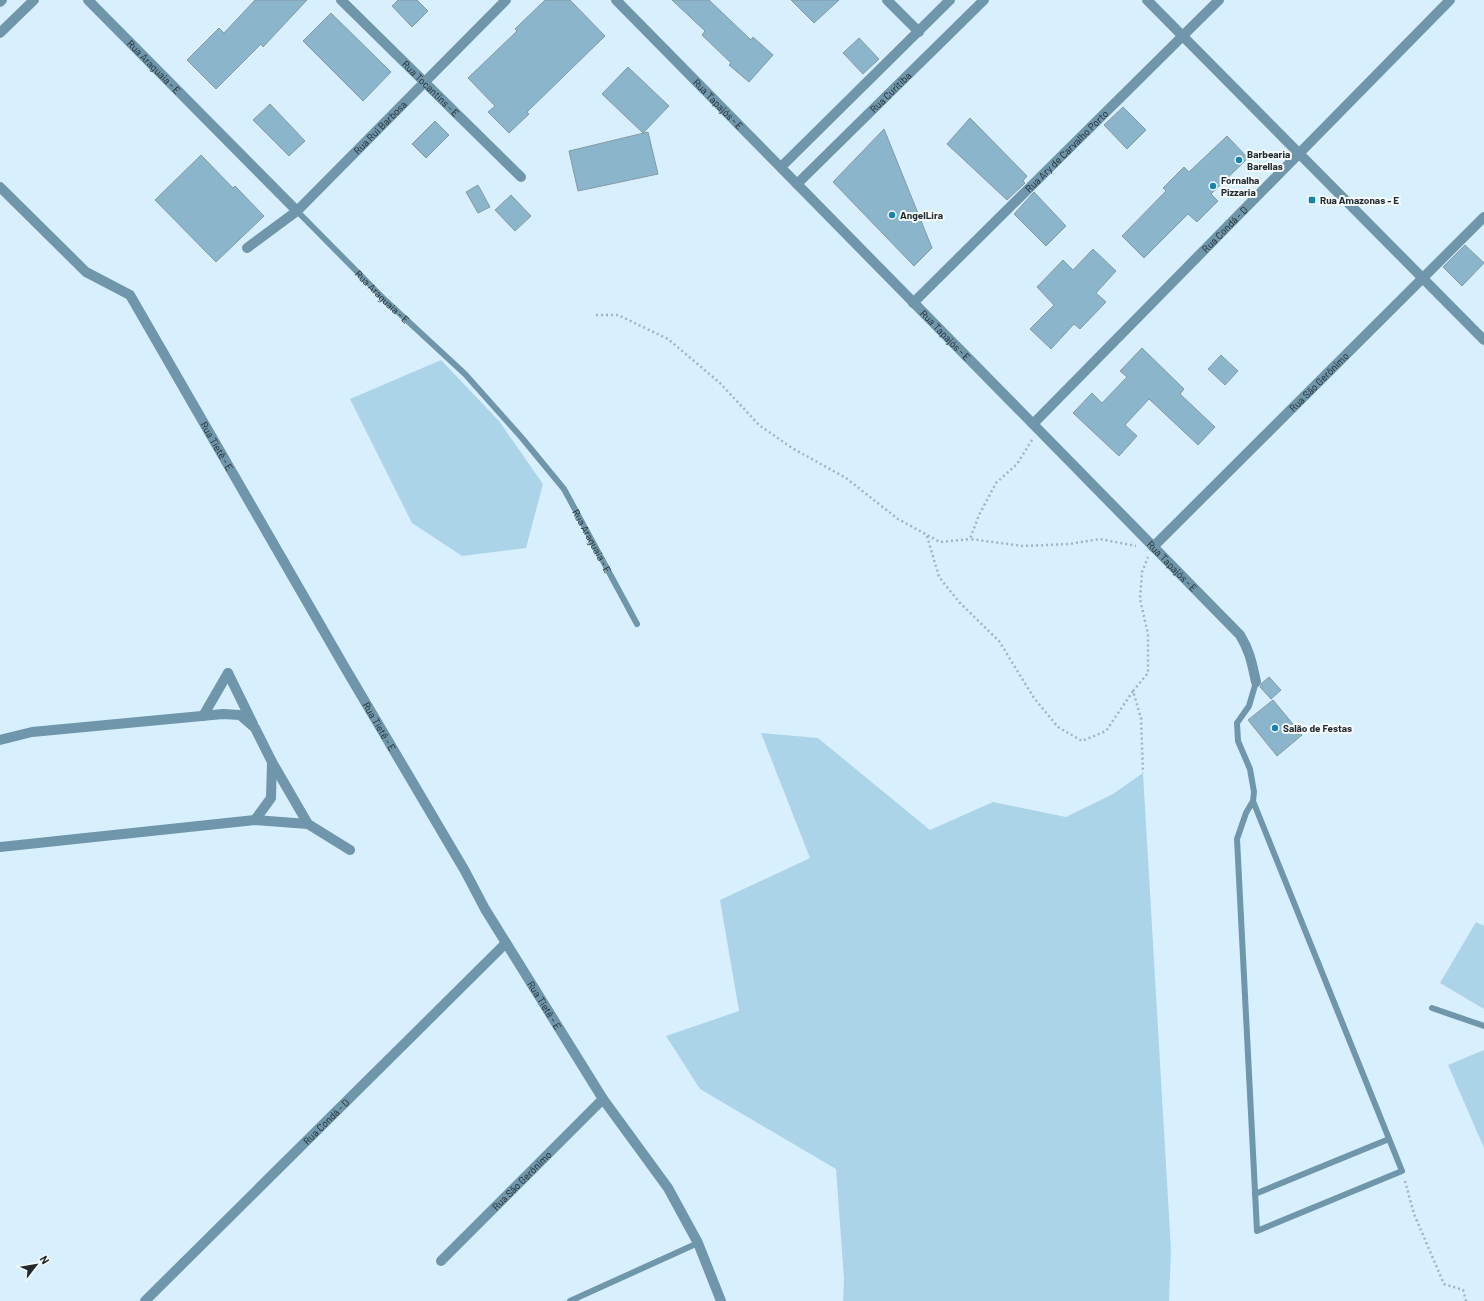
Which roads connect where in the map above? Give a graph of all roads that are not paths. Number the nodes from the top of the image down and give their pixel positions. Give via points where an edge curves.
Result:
1 (34, 0) edge
2 (88, 0) edge
3 (341, 0) edge
4 (506, 0) edge
5 (616, 0) edge
6 (887, 0) edge
7 (950, 0) edge
8 (984, 0) edge
9 (1147, 0) edge
10 (1219, 0) edge
11 (1450, 0) edge
12 (918, 32) junction
13 (0, 33) edge
14 (1183, 36) junction
15 (425, 82) junction
16 (1298, 153) junction
17 (781, 168) junction
18 (521, 177) dead end
19 (797, 184) junction
20 (0, 187) edge
21 (297, 211) junction
22 (1484, 217) edge
23 (247, 248) dead end
24 (1422, 278) junction
25 (913, 303) junction
26 (1484, 340) edge
27 (1036, 427) junction
28 (1153, 547) junction
29 (637, 624) dead end
30 (1256, 682) joint
31 (204, 716) junction
32 (255, 728) junction
33 (0, 740) edge
34 (272, 762) junction
35 (1253, 801) junction
36 (255, 820) junction
37 (308, 824) junction
38 (0, 847) edge
39 (350, 850) dead end
40 (506, 943) junction
41 (1432, 1008) dead end
42 (1484, 1026) edge
43 (603, 1099) junction
44 (1389, 1139) junction
45 (1255, 1194) junction
46 (698, 1243) junction
47 (441, 1261) dead end
48 (145, 1301) edge
49 (570, 1301) edge
50 (721, 1301) edge

1 - 13 street
2 - 21 street, Rua Araguaia - E
3 - 15 street, Rua Tocantins - E
4 - 15 street, Rua Rui Barbosa
5 - 17 street, Rua Tapajós - E
6 - 12 street
7 - 12 street
8 - 19 street, Rua Curitiba
9 - 14 street
10 - 14 street, Rua Ary de Carvalho Porto
11 - 16 street, Rua Condá - D
12 - 17 street
14 - 16 street
14 - 25 street, Rua Ary de Carvalho Porto
15 - 18 street, Rua Tocantins - E
15 - 21 street, Rua Rui Barbosa
16 - 24 street
16 - 27 street, Rua Condá - D
17 - 19 street, Rua Tapajós - E
19 - 25 street, Rua Tapajós - E
20 - 40 street, Rua Tietê - E via 86,272 130,295
21 - 23 street, Rua Rui Barbosa
21 - 29 lane, Rua Araguaia - E via 385,300 465,374 527,443 564,489
22 - 24 street, Rua São Gerônimo
24 - 26 street
24 - 28 street, Rua São Gerônimo
25 - 27 street, Rua Tapajós - E
27 - 28 street, Rua Tapajós - E
28 - 30 street, Rua Tapajós - E via 1240,636 1251,655
30 - 35 lane via 1249,706 1237,723 1238,742 1250,769
31 - 32 street via 240,715
31 - 32 street via 228,673
31 - 33 street via 32,732
32 - 34 street
34 - 36 street via 272,798
34 - 37 street
35 - 44 lane
35 - 45 lane via 1237,839
36 - 37 street
36 - 38 street
37 - 39 street
40 - 43 street, Rua Tietê - E
40 - 48 street, Rua Condá - D
41 - 42 lane
43 - 46 street, Rua Tietê - E via 668,1188
43 - 47 street, Rua São Gerônimo
44 - 45 lane
44 - 45 lane via 1402,1171 1257,1231
46 - 49 lane
46 - 50 street, Rua Tietê - E

